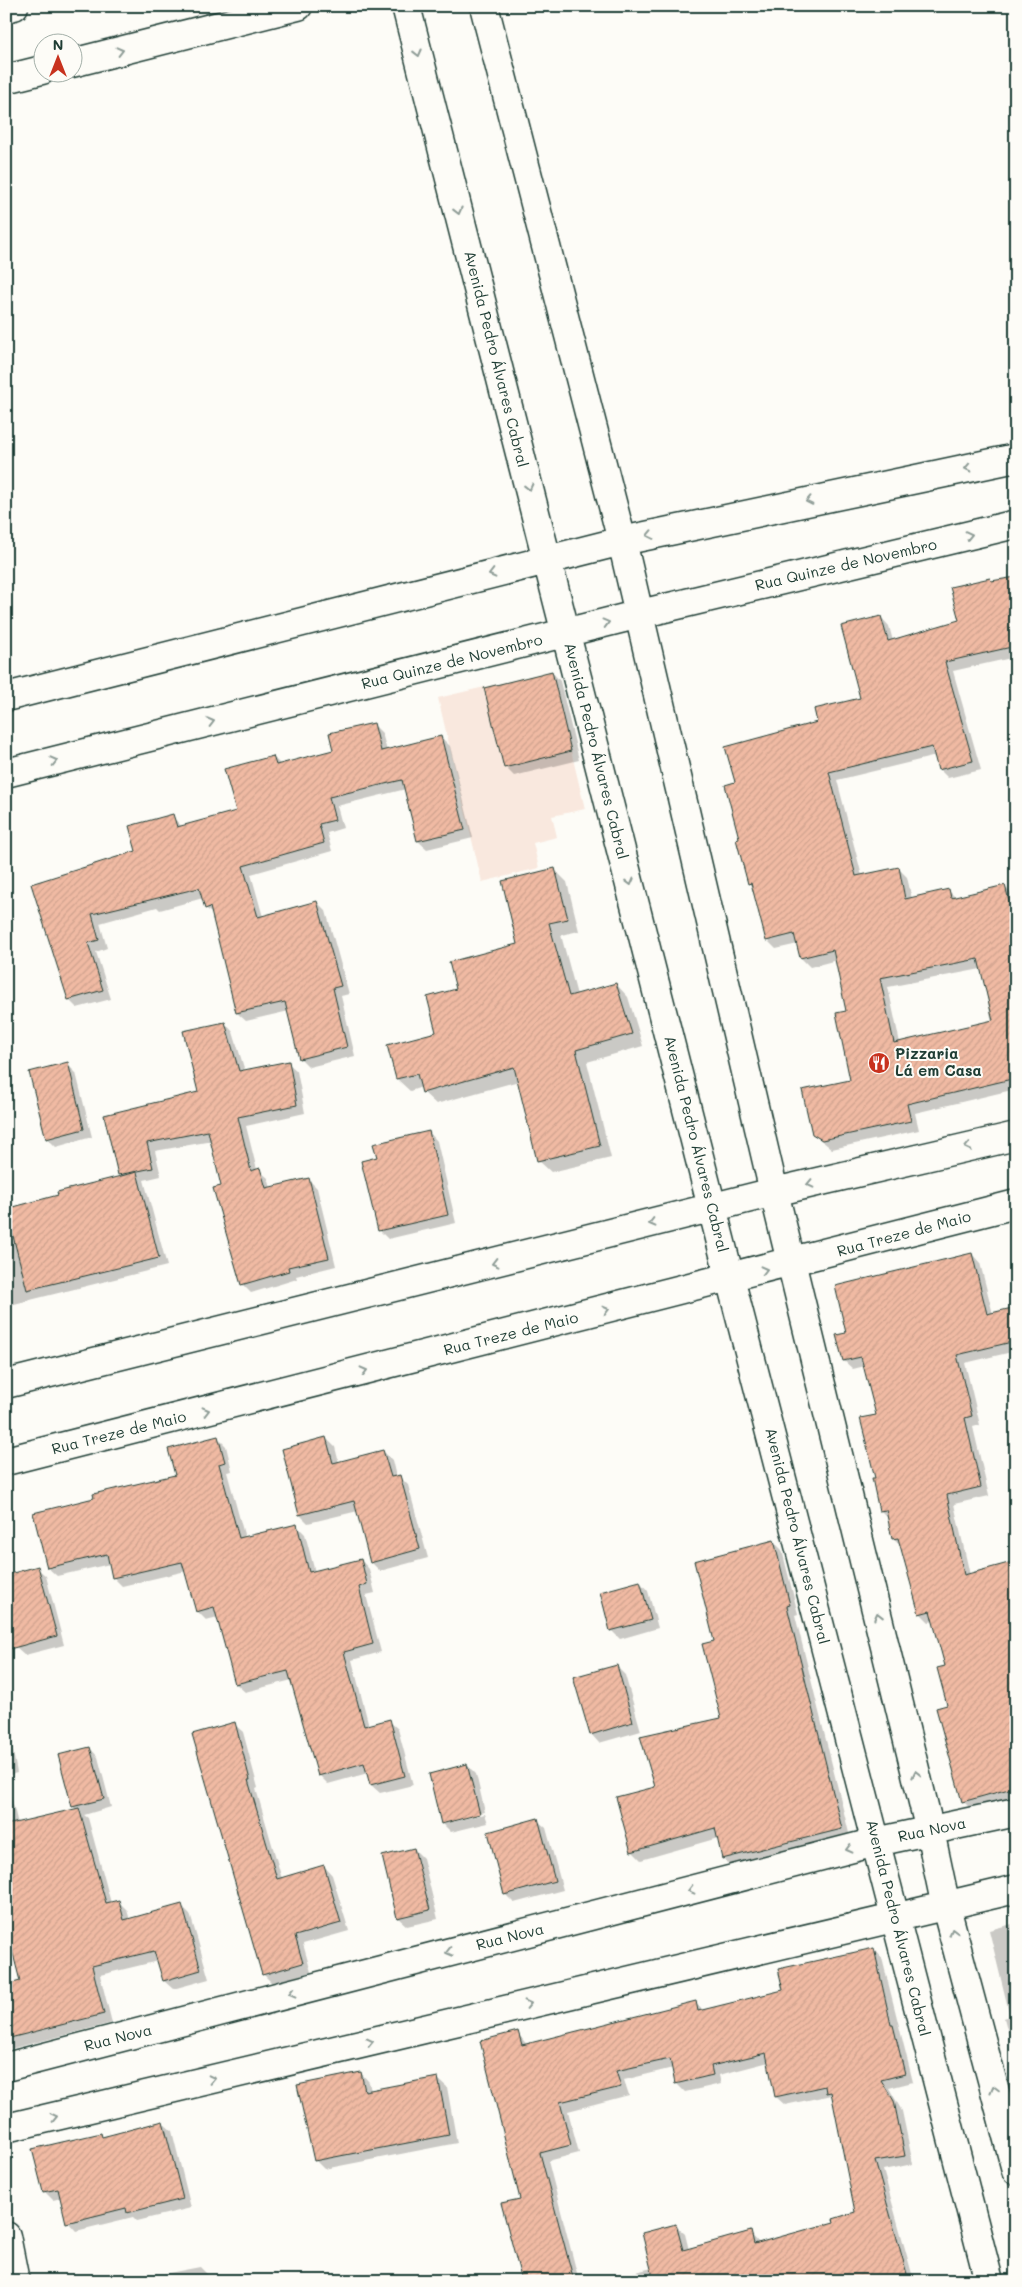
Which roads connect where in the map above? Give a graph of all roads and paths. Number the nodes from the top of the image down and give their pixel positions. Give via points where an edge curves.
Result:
1 (14, 6) edge
2 (298, 6) edge
3 (406, 6) edge
4 (484, 6) edge
5 (6, 8) edge
6 (82, 60) edge
7 (32, 72) edge
8 (6, 79) edge
9 (1016, 458) edge
10 (1016, 524) edge
11 (622, 541) junction
12 (548, 560) junction
13 (640, 614) junction
14 (566, 633) junction
15 (6, 697) edge
16 (6, 773) edge
17 (1016, 1136) edge
18 (774, 1192) junction
19 (1016, 1204) edge
20 (714, 1208) junction
21 (791, 1263) junction
22 (730, 1278) junction
23 (6, 1384) edge
24 (6, 1462) edge
25 (1016, 1812) edge
26 (930, 1830) junction
27 (876, 1842) junction
28 (1016, 1889) edge
29 (946, 1907) junction
30 (894, 1917) junction
31 (6, 2067) edge
32 (6, 2128) edge
33 (1016, 2170) edge
34 (6, 2236) edge
35 (15, 2281) edge
36 (989, 2281) edge

1 - 5 street
6 -> 2 street
3 -> 12 street, Avenida Pedro Álvares Cabral
4 - 11 street
7 - 8 street
9 -> 11 street
13 -> 10 street, Rua Quinze de Novembro
11 - 12 street
11 - 13 street
12 - 14 street, Avenida Pedro Álvares Cabral
12 -> 15 street
14 -> 13 street, Rua Quinze de Novembro
13 - 18 street
16 -> 14 street, Rua Quinze de Novembro
14 -> 20 street, Avenida Pedro Álvares Cabral
17 -> 18 street
18 - 20 street
18 - 21 street
19 - 21 street, Rua Treze de Maio
20 - 22 street, Avenida Pedro Álvares Cabral
20 -> 23 street
22 -> 21 street, Rua Treze de Maio
26 -> 21 street
24 -> 22 street, Rua Treze de Maio
22 - 27 street, Avenida Pedro Álvares Cabral
25 - 26 street, Rua Nova
26 - 27 street, Rua Nova
26 - 29 street
27 - 30 street, Avenida Pedro Álvares Cabral
27 -> 31 street, Rua Nova
28 - 29 street
29 - 30 street
33 -> 29 street
32 -> 30 street
30 - 36 street, Avenida Pedro Álvares Cabral
34 - 35 street

